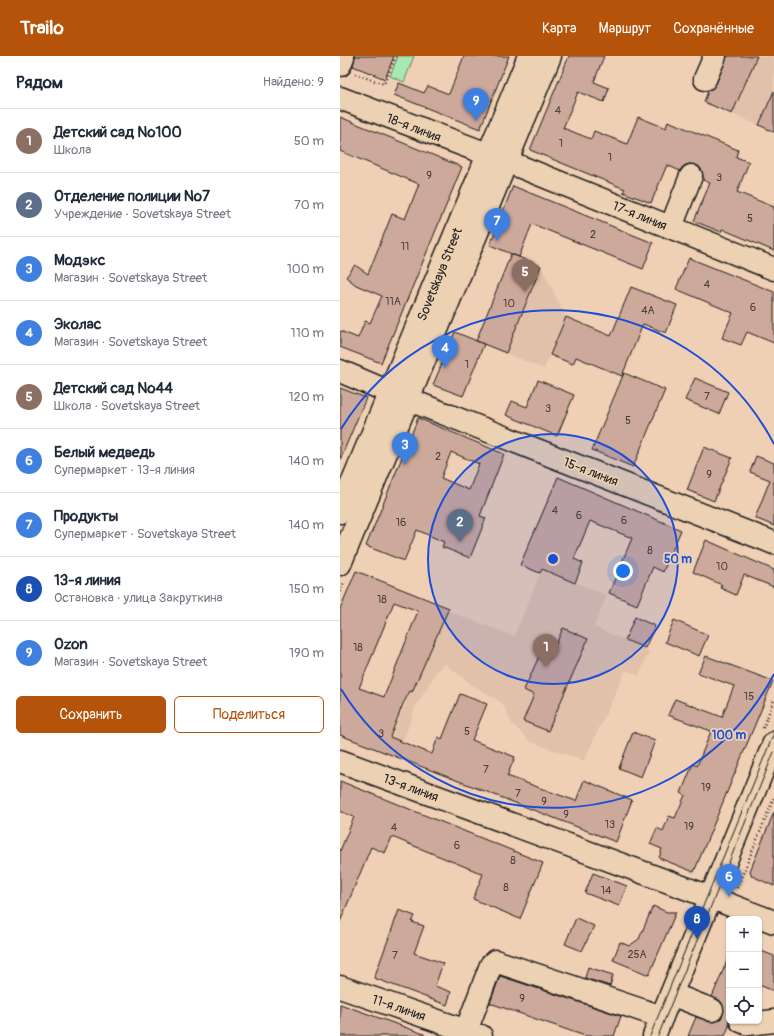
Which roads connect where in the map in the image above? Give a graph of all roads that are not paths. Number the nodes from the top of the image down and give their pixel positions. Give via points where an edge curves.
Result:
1 (528, 56) edge
2 (550, 56) edge
3 (715, 56) edge
4 (705, 79) dead end
5 (340, 98) edge
6 (497, 158) junction
7 (692, 176) dead end
8 (671, 227) junction
9 (774, 269) edge
10 (340, 371) edge
11 (399, 396) junction
12 (340, 512) edge
13 (774, 543) edge
14 (340, 564) edge
15 (774, 743) edge
16 (340, 761) edge
17 (711, 897) junction
18 (774, 922) edge
19 (340, 987) edge
20 (671, 994) junction
21 (726, 1015) tunnel mouth
22 (774, 1022) edge
23 (762, 1023) edge
24 (658, 1026) edge
25 (474, 1033) edge

1 - 6 street, Sovetskaya Street
2 - 6 street, Sovetskaya Street
3 - 4 street
5 - 6 street, 18-я линия
6 - 8 street, 17-я линия
6 - 11 street, Sovetskaya Street
7 - 8 street
8 - 9 street, 17-я линия
10 - 11 street, 15-я линия
11 - 12 street, Sovetskaya Street
11 - 13 street, 15-я линия
11 - 14 street, Sovetskaya Street
15 - 17 street
16 - 17 street, 13-я линия
17 - 18 street, 13-я линия
17 - 20 street
19 - 25 street, 11-я линия
20 - 21 street
20 - 24 street
22 - 23 street
24 - 25 street via 495,961 491,965

